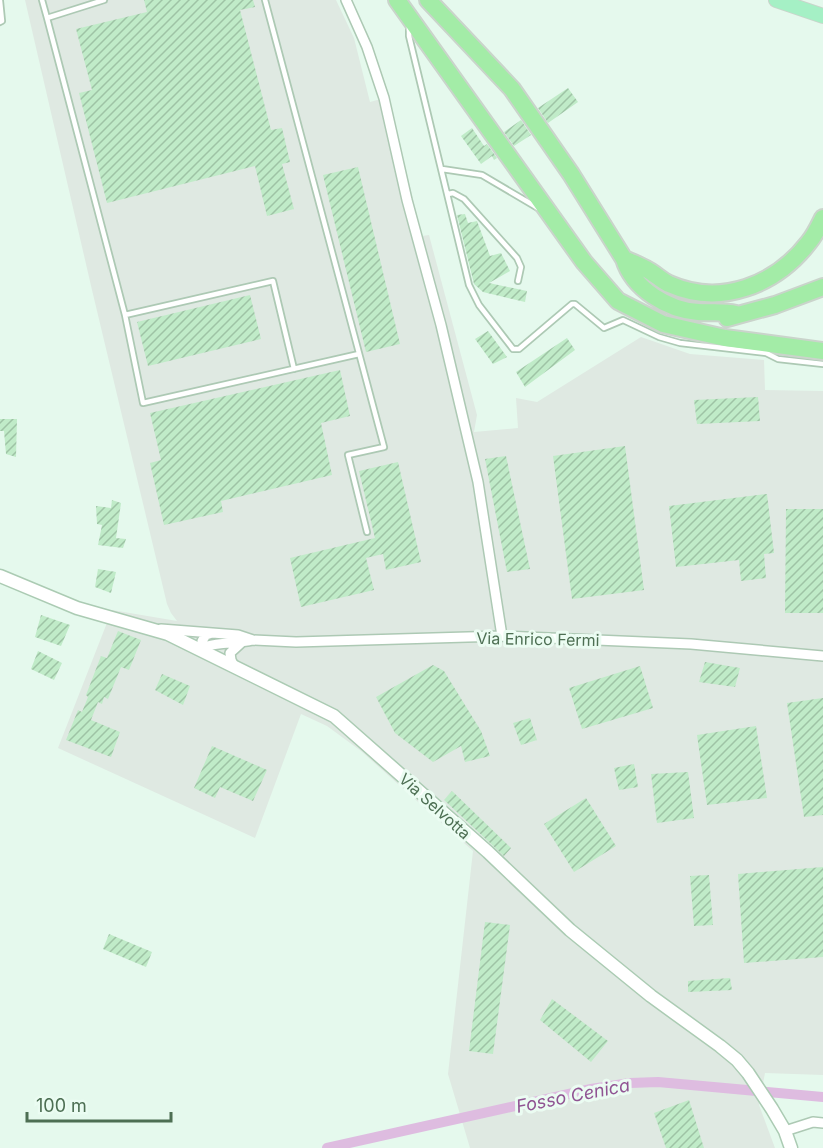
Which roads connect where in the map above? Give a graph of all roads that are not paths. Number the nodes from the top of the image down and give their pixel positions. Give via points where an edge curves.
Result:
1 (42, 0) edge
2 (104, 0) edge
3 (265, 0) edge
4 (346, 0) edge
5 (397, 0) edge
6 (428, 0) edge
7 (777, 0) edge
8 (0, 1) edge
9 (408, 15) junction
10 (823, 16) edge
11 (47, 18) junction
12 (0, 22) edge
13 (442, 170) junction
14 (448, 194) junction
15 (550, 215) junction
16 (823, 218) edge
17 (624, 259) junction
18 (518, 281) dead end
19 (606, 285) junction
20 (823, 287) edge
21 (736, 314) junction
22 (125, 315) junction
23 (823, 351) edge
24 (359, 354) junction
25 (823, 364) edge
26 (294, 369) junction
27 (367, 532) dead end
28 (0, 576) edge
29 (152, 629) junction
30 (214, 633) junction
31 (502, 636) junction
32 (253, 640) junction
33 (241, 643) junction
34 (204, 651) junction
35 (823, 656) edge
36 (234, 666) junction
37 (823, 1123) edge
38 (785, 1131) junction
39 (791, 1148) edge

1 - 11 lane
2 - 11 lane
3 - 24 lane
4 - 31 street via 384,98 441,325 478,482
5 - 9 highway
6 - 17 highway via 512,89
7 - 10 main road
8 - 12 lane
9 - 13 lane via 409,36
9 - 15 highway
11 - 22 lane
13 - 14 lane
13 - 15 lane via 482,175
14 - 18 lane via 464,199 517,258 521,267
14 - 25 lane via 469,285 479,305 517,351 575,304 604,328 622,320 680,344
15 - 19 highway
16 - 17 highway via 810,241 772,278 730,293 687,290
17 - 21 highway via 628,272 665,303 688,311
19 - 21 highway via 669,315 712,319
19 - 23 highway via 618,301 676,328
20 - 21 highway via 776,305
22 - 26 lane via 273,280
22 - 26 lane via 143,403
24 - 26 lane
24 - 27 lane via 384,447 348,455
28 - 29 street, Via Selvotta via 77,608
29 - 30 street, Via Enrico Fermi
29 - 34 street, Via Selvotta
30 - 32 street, Via Enrico Fermi
30 - 34 street via 202,641
31 - 32 street, Via Enrico Fermi
31 - 35 street, Via Enrico Fermi via 691,644
32 - 33 street, Via Enrico Fermi
33 - 34 street, Via Enrico Fermi via 214,644
33 - 36 street via 230,653
34 - 36 street, Via Selvotta
36 - 38 street, Via Selvotta via 334,716 570,930 720,1046 748,1073
37 - 38 street via 813,1122
38 - 39 street, Via Selvotta

